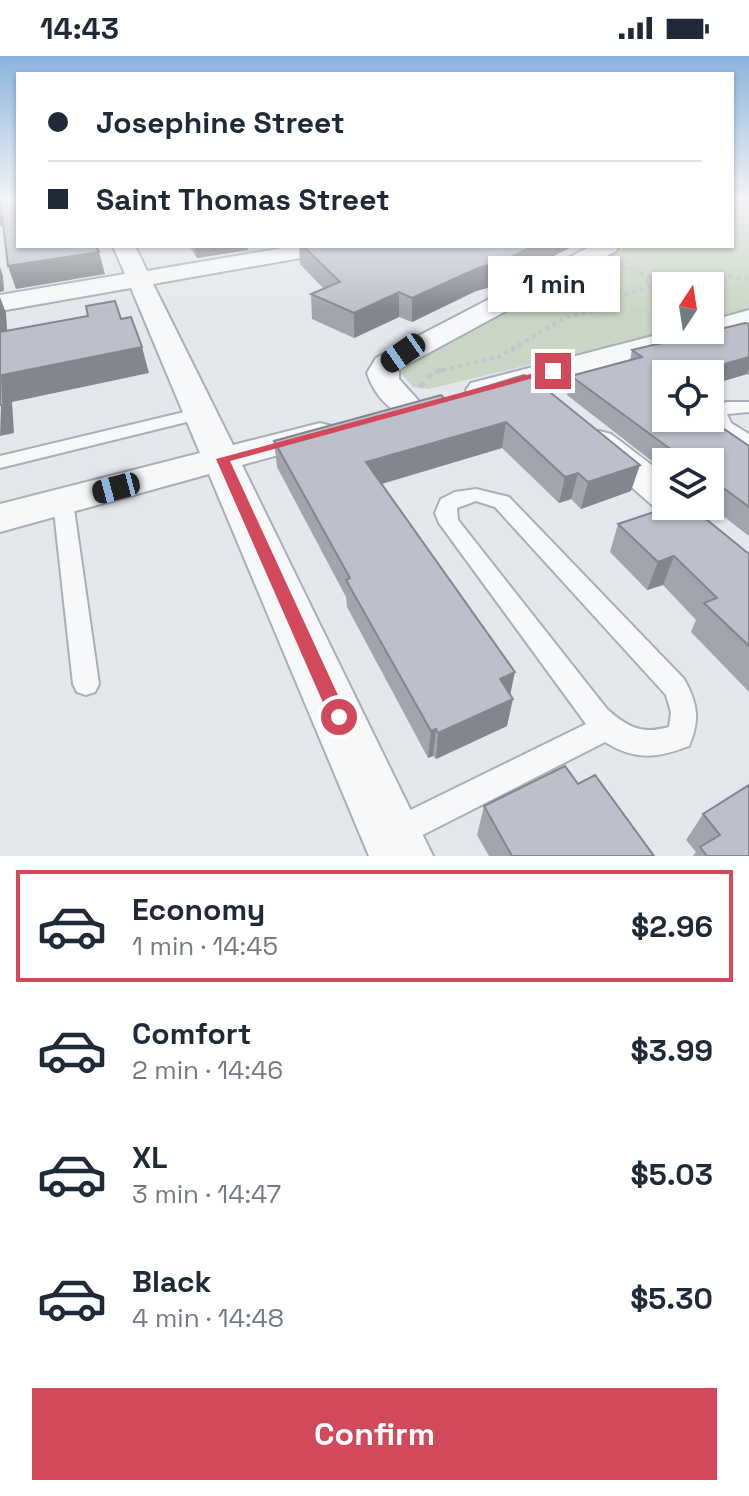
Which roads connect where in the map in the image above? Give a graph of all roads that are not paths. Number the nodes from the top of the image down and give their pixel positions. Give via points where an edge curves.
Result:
1 (125, 248) edge
2 (322, 248) edge
3 (594, 248) edge
4 (140, 279) junction
5 (0, 303) edge
6 (731, 325) edge
7 (523, 379) junction
8 (425, 401) junction
9 (749, 407) edge
10 (201, 413) junction
11 (749, 442) edge
12 (223, 459) junction
13 (0, 462) edge
14 (652, 485) edge
15 (63, 502) junction
16 (0, 518) edge
17 (86, 684) dead end
18 (606, 728) junction
19 (397, 846) edge

1 - 4 street
2 - 4 street
3 - 8 street via 387,364 385,382
4 - 5 street
4 - 10 street
6 - 7 street
7 - 8 street
7 - 14 street
8 - 12 street
9 - 11 lane via 726,407 718,413 724,426
10 - 12 street
10 - 13 lane
12 - 15 street
12 - 19 street
15 - 16 street
15 - 17 lane
18 - 18 lane via 449,523 448,504 476,495 502,502 675,687 684,705 686,723 679,737 662,745 640,745
18 - 19 lane

